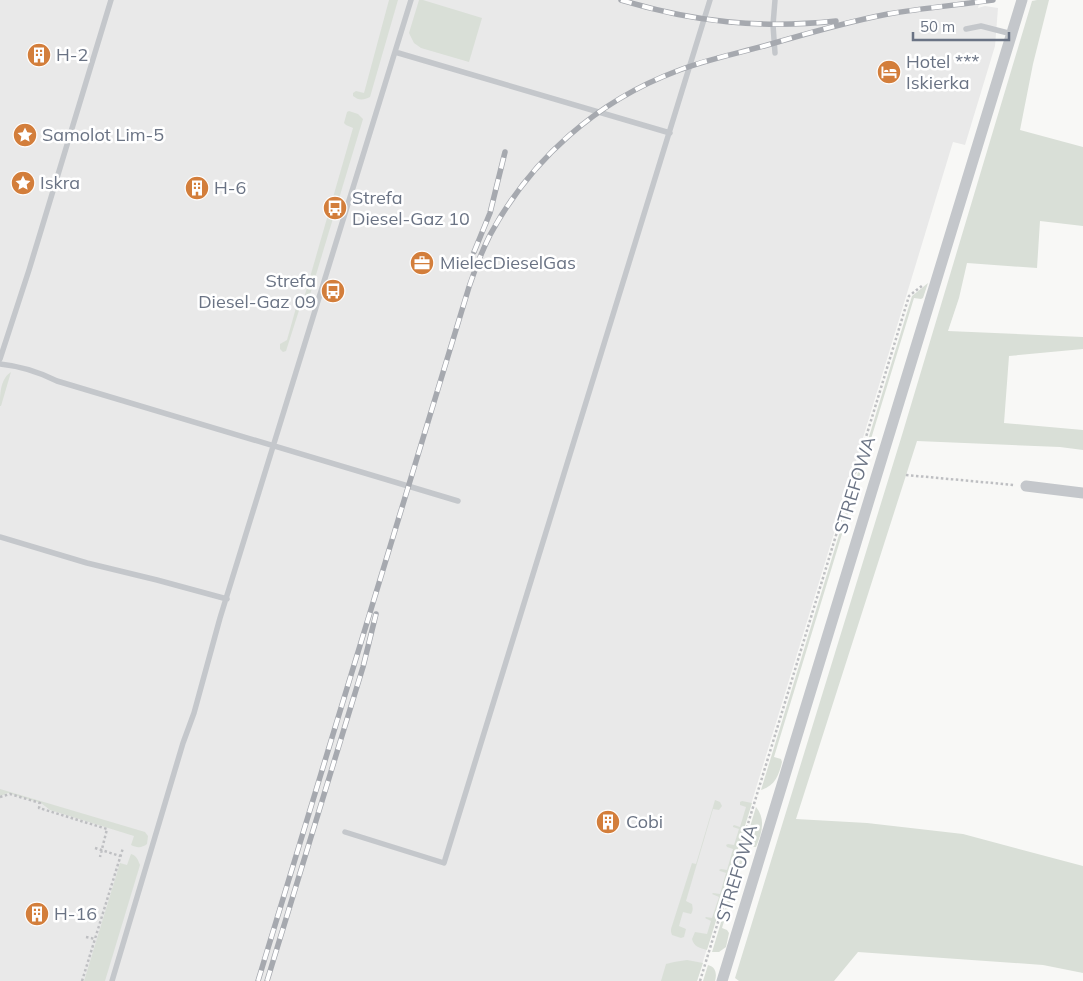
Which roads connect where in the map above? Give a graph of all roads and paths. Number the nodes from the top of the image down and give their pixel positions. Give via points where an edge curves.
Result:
1 (111, 0) edge
2 (411, 0) edge
3 (710, 0) edge
4 (775, 0) edge
5 (1022, 0) edge
6 (966, 29) dead end
7 (1012, 34) junction
8 (395, 52) junction
9 (775, 53) dead end
10 (670, 133) junction
11 (926, 282) dead end
12 (3, 338) edge
13 (0, 359) edge
14 (0, 364) edge
15 (274, 446) junction
16 (906, 475) dead end
17 (1026, 486) joint
18 (1083, 493) edge
19 (458, 502) dead end
20 (0, 537) edge
21 (227, 599) junction
22 (0, 798) edge
23 (345, 832) dead end
24 (94, 848) dead end
25 (123, 848) dead end
26 (102, 850) junction
27 (120, 856) junction
28 (100, 857) dead end
29 (86, 936) dead end
30 (95, 939) junction
31 (82, 981) edge
32 (112, 981) edge
33 (700, 981) edge
34 (722, 981) edge

1 - 12 lane via 29,270
2 - 8 lane
3 - 10 lane
4 - 9 lane
5 - 7 street, STREFOWA
6 - 7 lane via 981,26
7 - 34 street, STREFOWA
8 - 10 lane
8 - 15 lane
10 - 23 lane via 444,864
11 - 33 path via 910,296
12 - 13 lane
14 - 15 lane via 15,365 57,381
15 - 19 lane
15 - 21 lane
16 - 17 path
17 - 18 street
20 - 21 lane
21 - 32 lane
22 - 26 path via 10,794 40,804 39,808 107,829
24 - 26 path
25 - 27 path
26 - 27 path
26 - 28 path
27 - 30 path
29 - 30 path
30 - 31 path

